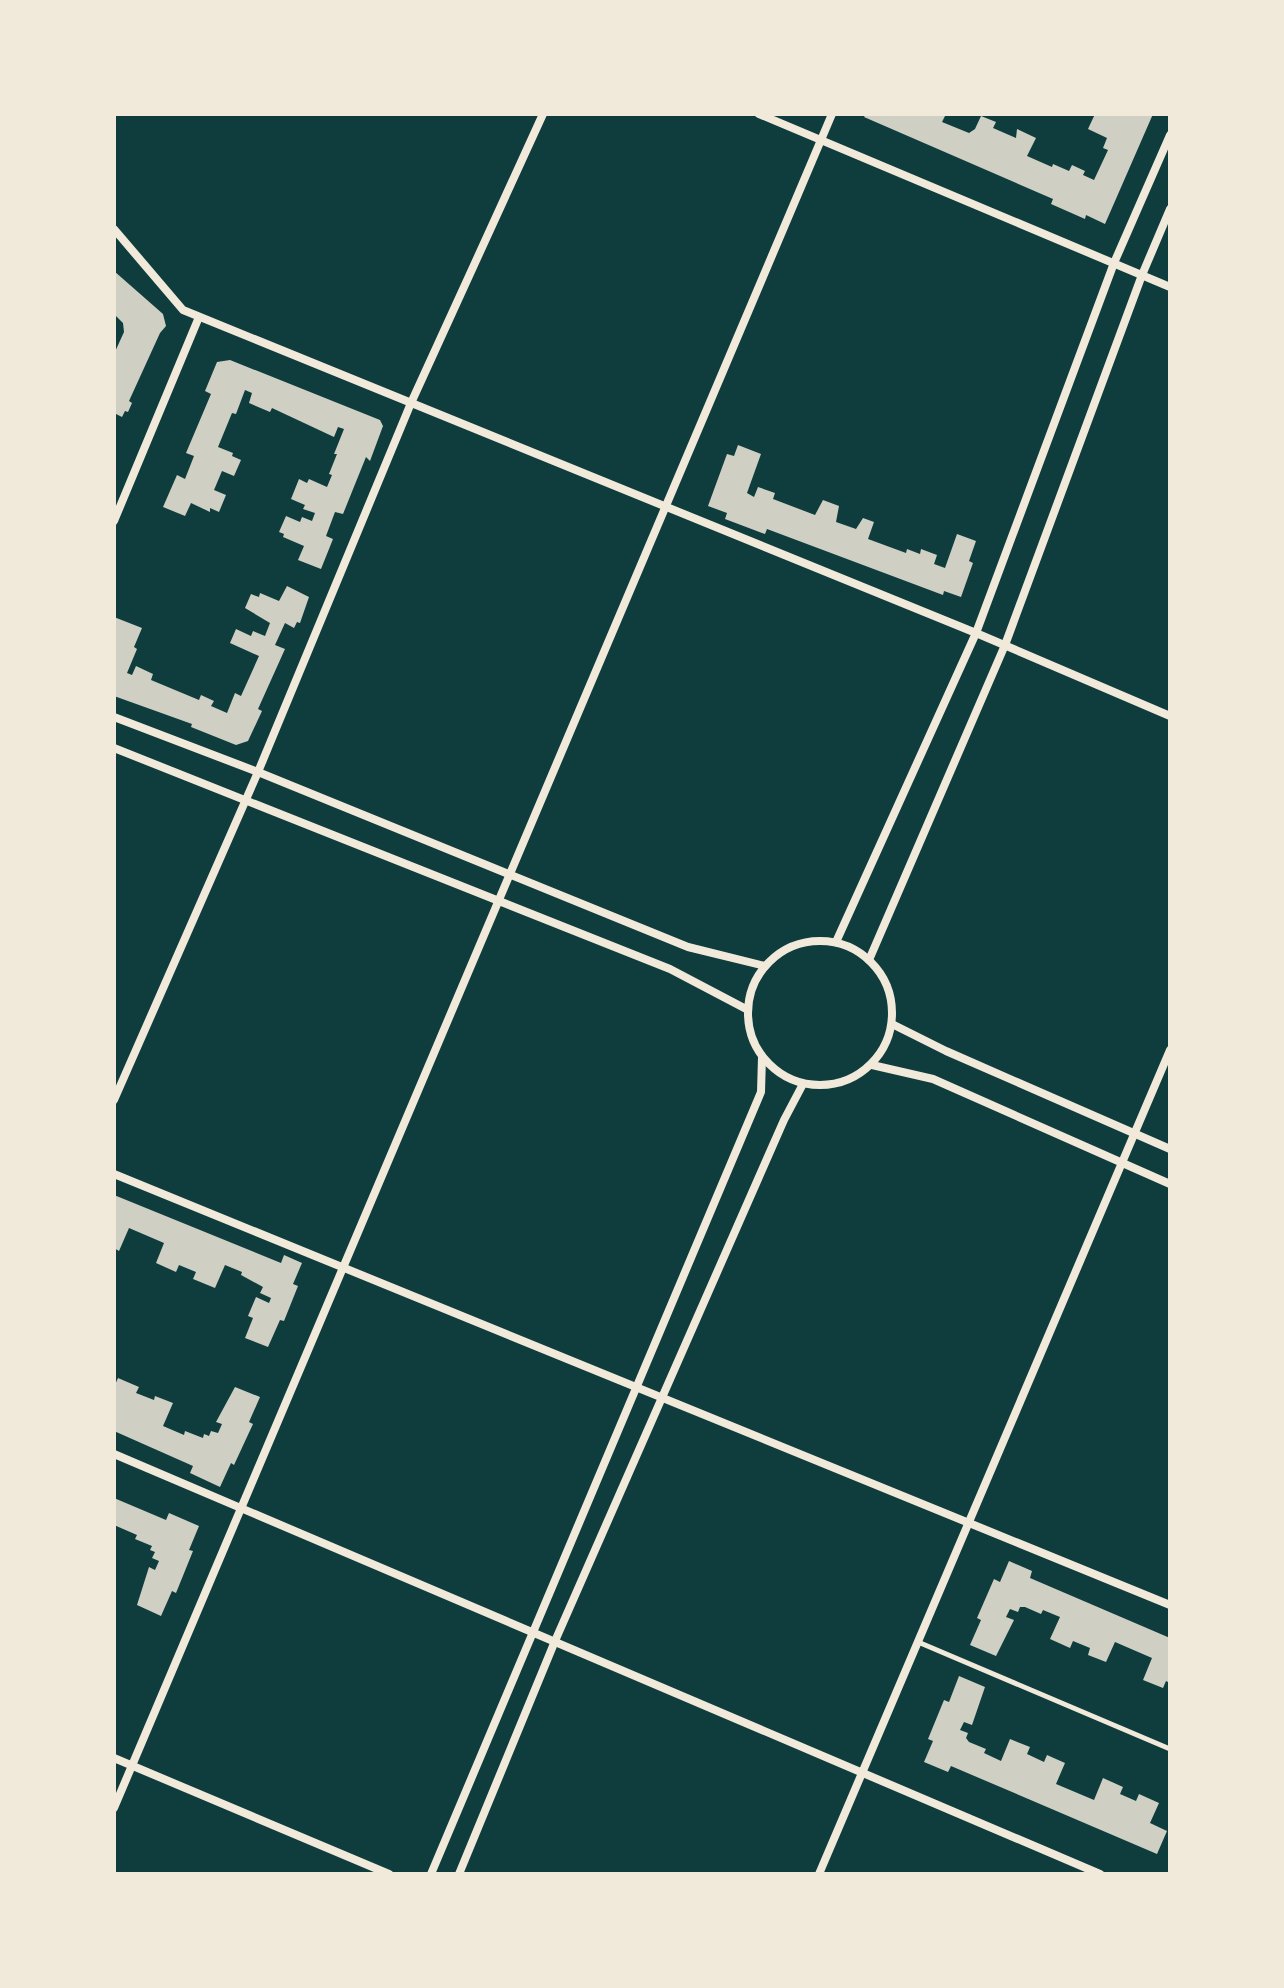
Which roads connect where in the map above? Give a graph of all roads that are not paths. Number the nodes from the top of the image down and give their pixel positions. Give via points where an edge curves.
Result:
1 (543, 114) edge
2 (759, 114) edge
3 (832, 114) edge
4 (1170, 135) edge
5 (821, 139) junction
6 (1170, 209) edge
7 (114, 229) edge
8 (1114, 263) junction
9 (1142, 275) junction
10 (1170, 287) edge
11 (199, 317) junction
12 (411, 403) junction
13 (666, 507) junction
14 (116, 508) edge
15 (114, 521) edge
16 (976, 633) junction
17 (1005, 645) junction
18 (1170, 716) edge
19 (114, 717) edge
20 (114, 748) edge
21 (258, 772) junction
22 (245, 800) junction
23 (509, 873) junction
24 (498, 901) junction
25 (836, 942) junction
26 (869, 960) junction
27 (765, 966) junction
28 (748, 1010) junction
29 (892, 1024) junction
30 (1170, 1050) edge
31 (762, 1057) junction
32 (872, 1065) junction
33 (803, 1084) junction
34 (114, 1100) edge
35 (1134, 1133) junction
36 (1170, 1149) edge
37 (1122, 1163) junction
38 (114, 1174) edge
39 (1170, 1184) edge
40 (343, 1266) junction
41 (637, 1386) junction
42 (662, 1397) junction
43 (114, 1454) edge
44 (241, 1508) junction
45 (969, 1522) junction
46 (1170, 1605) edge
47 (533, 1632) junction
48 (555, 1641) junction
49 (918, 1642) junction
50 (1170, 1749) edge
51 (114, 1758) edge
52 (132, 1765) junction
53 (862, 1772) junction
54 (114, 1808) edge
55 (389, 1874) edge
56 (431, 1874) edge
57 (459, 1874) edge
58 (819, 1874) edge
59 (1100, 1874) edge

1 - 12 street
2 - 5 street
3 - 5 street
4 - 8 street
5 - 8 street
5 - 13 street
6 - 9 street
7 - 11 street via 183,310
8 - 9 street
8 - 16 street
9 - 10 street
9 - 17 street
11 - 12 street
11 - 14 street
12 - 13 street
12 - 21 street
13 - 16 street
13 - 23 street
14 - 15 street
16 - 17 street
16 - 25 street
17 - 18 street
17 - 26 street
19 - 21 street
20 - 22 street
21 - 22 street
21 - 23 street
22 - 24 street
22 - 34 street
23 - 24 street
23 - 27 street via 688,947
24 - 28 street via 670,969
24 - 40 street
25 - 26 street
25 - 27 street via 797,944
26 - 29 street via 892,999
27 - 28 street
28 - 31 street via 751,1035
29 - 32 street
29 - 35 street
30 - 35 street
31 - 33 street via 780,1074
31 - 41 street via 761,1092
32 - 33 street via 852,1079
32 - 37 street via 933,1079
33 - 42 street
35 - 36 street
35 - 37 street
37 - 39 street
37 - 45 street
38 - 40 street
40 - 41 street
40 - 44 street
41 - 42 street
41 - 47 street
42 - 45 street
42 - 48 street
43 - 44 street
44 - 47 street
44 - 52 street
45 - 46 street
45 - 49 street
47 - 48 street
47 - 56 street
48 - 53 street
48 - 57 street
49 - 50 lane
49 - 53 street
51 - 52 street
52 - 54 street
52 - 55 street
53 - 58 street
53 - 59 street

